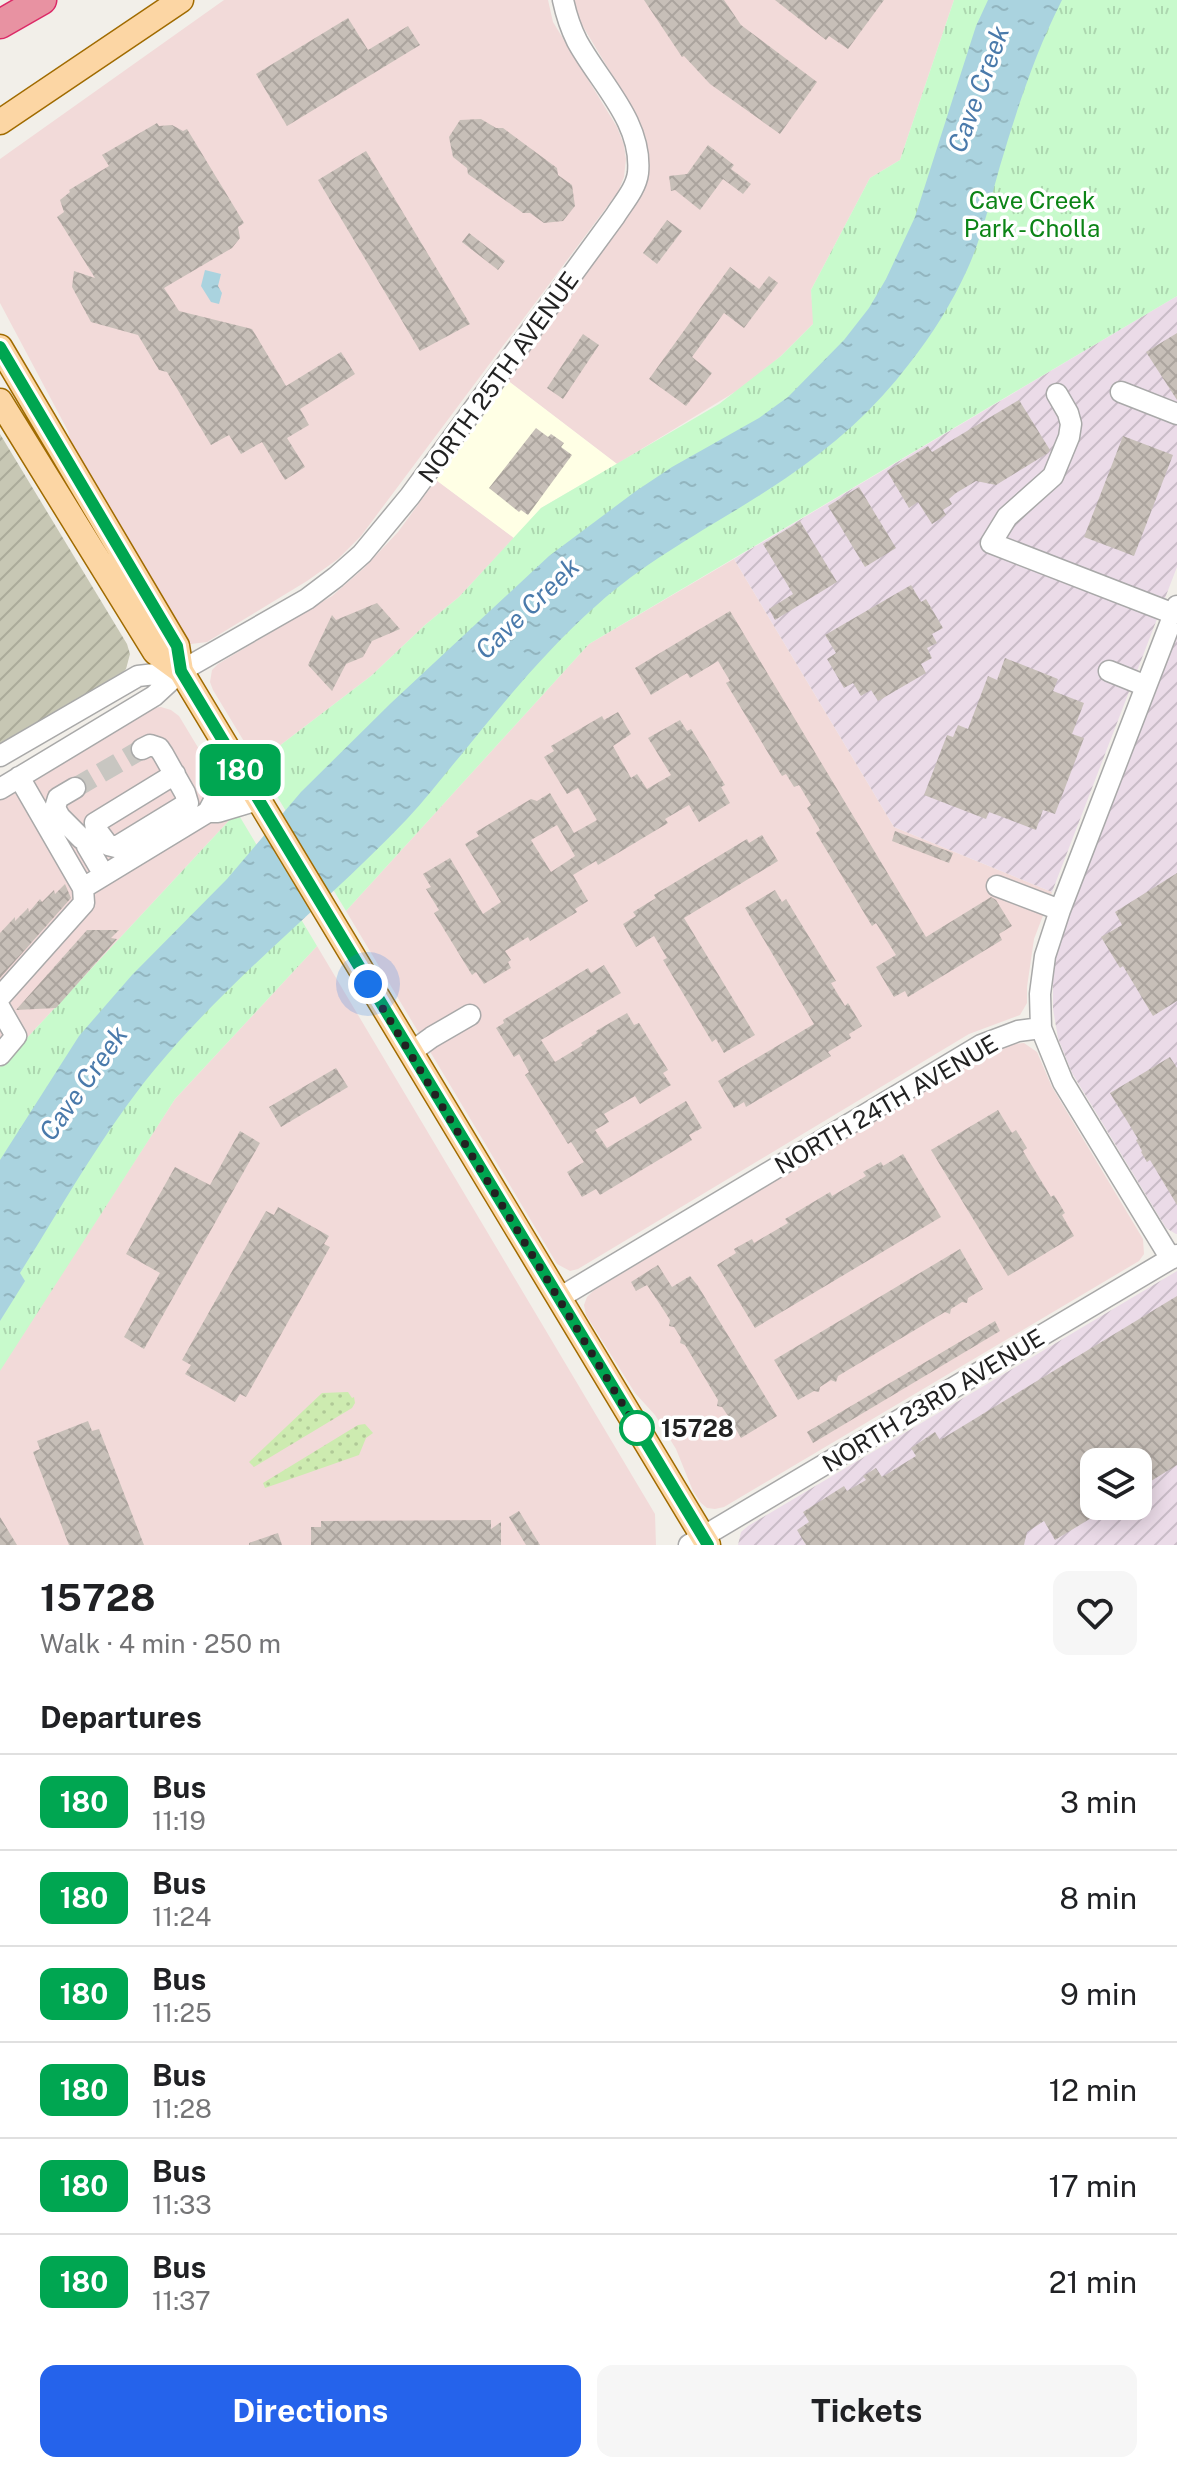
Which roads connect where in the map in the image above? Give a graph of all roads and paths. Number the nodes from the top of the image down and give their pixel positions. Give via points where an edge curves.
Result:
1 (13, 0) edge
2 (42, 0) edge
3 (181, 0) edge
4 (563, 0) edge
5 (0, 8) edge
6 (0, 24) edge
7 (0, 122) edge
8 (0, 347) edge
9 (1121, 392) dead end
10 (1057, 394) dead end
11 (0, 401) edge
12 (1177, 414) edge
13 (1175, 610) edge
14 (181, 671) junction
15 (1109, 671) dead end
16 (1146, 686) junction
17 (142, 749) dead end
18 (0, 756) edge
19 (235, 761) junction
20 (175, 774) junction
21 (19, 777) junction
22 (75, 788) tunnel mouth
23 (0, 789) edge
24 (262, 808) junction
25 (208, 812) junction
26 (162, 830) junction
27 (99, 878) junction
28 (997, 886) dead end
29 (1060, 910) junction
30 (0, 997) edge
31 (0, 1008) edge
32 (470, 1015) dead end
33 (1041, 1028) junction
34 (410, 1053) junction
35 (0, 1055) edge
36 (1174, 1257) edge
37 (559, 1298) junction
38 (700, 1542) edge

1 - 5 highway
2 - 6 highway
3 - 7 main road
4 - 14 street, NORTH 25TH AVENUE via 577,41 628,122 637,154 633,187 489,390 362,554 307,599
8 - 14 main road via 177,646
9 - 12 street
10 - 13 street via 1071,424 1053,476 1007,517 991,543
11 - 14 main road via 155,652
13 - 16 street
14 - 18 street, NORTH 25TH AVENUE via 138,676
14 - 19 main road
14 - 21 street, NORTH 25TH AVENUE via 154,696
15 - 16 street
16 - 29 street
17 - 20 street via 159,748
19 - 24 main road
19 - 25 street
20 - 26 street via 189,800
20 - 26 street via 95,823 112,847
21 - 23 street, NORTH 25TH AVENUE
21 - 27 street
22 - 27 street via 55,802 57,814 85,843
24 - 25 street
24 - 34 main road
25 - 26 street
26 - 27 street
27 - 30 street via 84,903
28 - 29 street
29 - 33 street via 1045,956
31 - 35 street via 16,1036
32 - 34 street
33 - 36 street via 1063,1082
33 - 37 street, NORTH 24TH AVENUE via 981,1045
34 - 37 main road
36 - 38 street, NORTH 23RD AVENUE
37 - 38 main road

